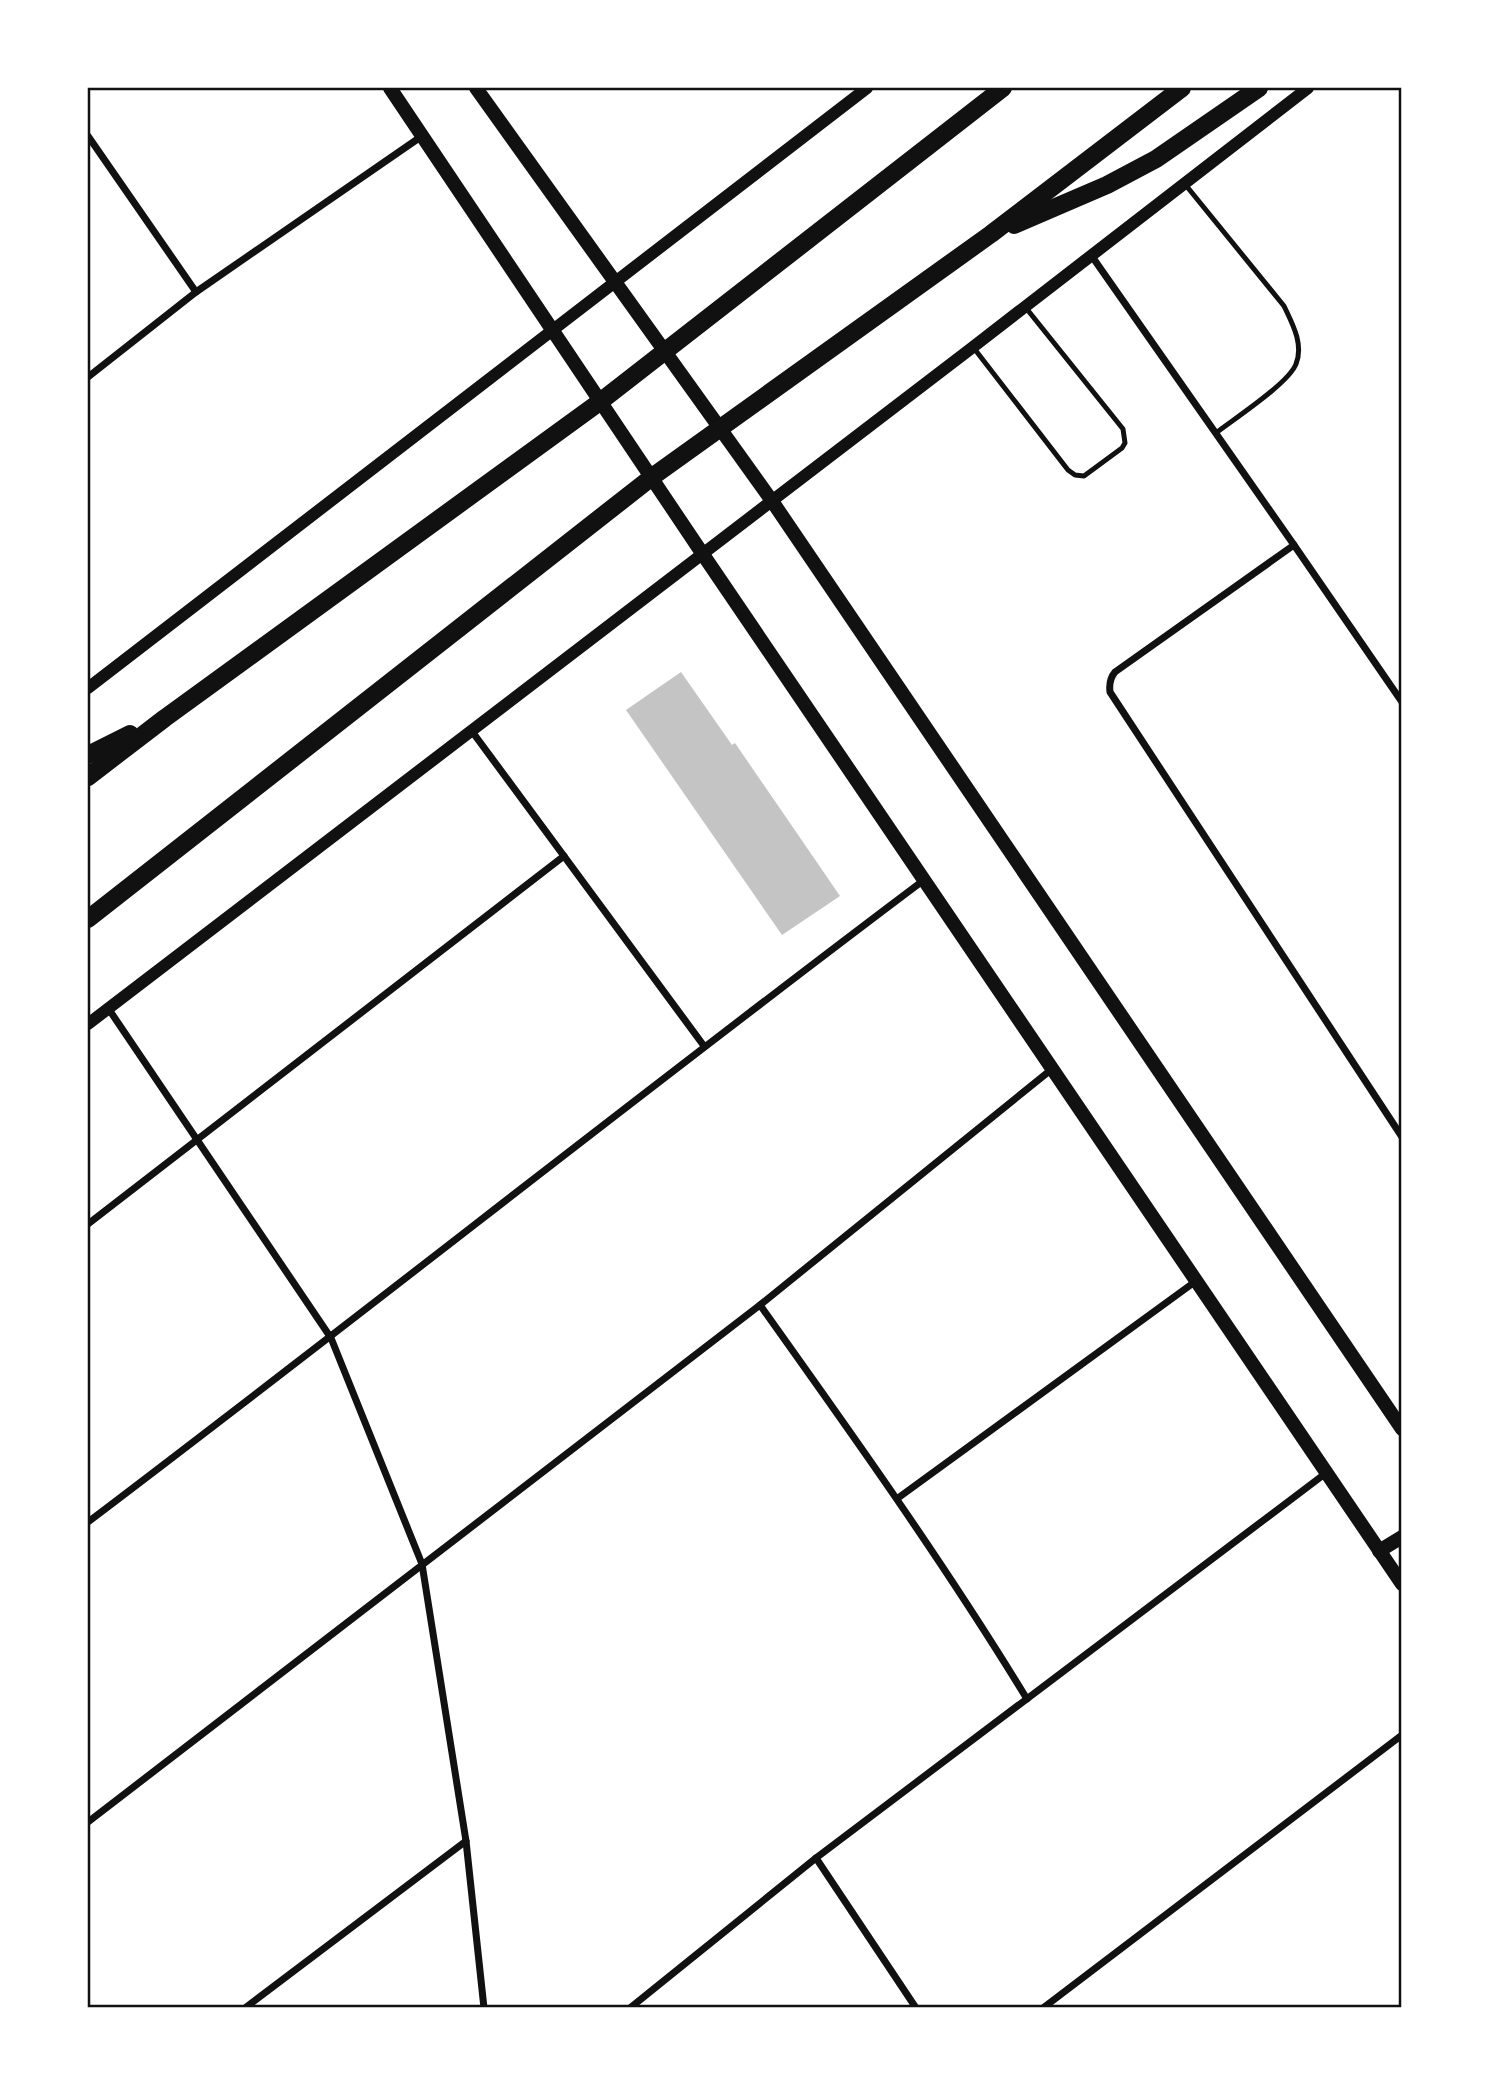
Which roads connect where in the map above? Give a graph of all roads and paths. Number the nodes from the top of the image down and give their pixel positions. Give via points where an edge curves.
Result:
1 (390, 88) edge
2 (476, 88) edge
3 (867, 88) edge
4 (1003, 88) edge
5 (1182, 88) edge
6 (1259, 88) edge
7 (1307, 88) edge
8 (88, 136) edge
9 (422, 136) junction
10 (1184, 183) junction
11 (991, 234) junction
12 (1091, 255) junction
13 (614, 282) junction
14 (196, 292) junction
15 (1025, 306) junction
16 (554, 331) junction
17 (973, 347) junction
18 (664, 352) junction
19 (88, 377) edge
20 (601, 401) junction
21 (720, 430) junction
22 (1216, 433) junction
23 (652, 477) junction
24 (772, 500) junction
25 (1294, 545) junction
26 (702, 553) junction
27 (88, 688) edge
28 (1402, 702) edge
29 (165, 718) junction
30 (471, 730) junction
31 (88, 755) edge
32 (88, 777) edge
33 (564, 856) junction
34 (924, 880) junction
35 (91, 917) edge
36 (108, 1009) junction
37 (88, 1024) edge
38 (704, 1046) junction
39 (1052, 1069) junction
40 (1402, 1137) edge
41 (197, 1139) junction
42 (88, 1224) edge
43 (1196, 1281) junction
44 (760, 1305) junction
45 (331, 1338) junction
46 (1402, 1429) edge
47 (1326, 1473) junction
48 (898, 1498) junction
49 (88, 1522) edge
50 (1402, 1537) edge
51 (1379, 1551) junction
52 (422, 1564) junction
53 (1402, 1584) edge
54 (1027, 1699) junction
55 (1402, 1735) edge
56 (88, 1822) edge
57 (466, 1842) junction
58 (816, 1857) junction
59 (245, 2007) edge
60 (484, 2007) edge
61 (630, 2007) edge
62 (916, 2007) edge
63 (1044, 2007) edge

1 - 9 main road
2 - 13 main road
3 - 13 street
4 - 18 main road
5 - 11 main road
6 - 11 main road via 1156,159
7 - 10 street
8 - 14 street
9 - 14 street
9 - 16 main road
10 - 12 street
10 - 22 lane via 1283,306 1298,343 1296,363 1286,378
11 - 21 main road
12 - 15 street
12 - 22 street
13 - 16 street
13 - 18 main road
14 - 19 street
15 - 17 street
15 - 17 lane via 1123,429 1122,448 1084,476 1075,475
16 - 20 main road
16 - 27 street
17 - 24 street
18 - 20 main road
18 - 21 main road
20 - 23 main road
20 - 29 main road
21 - 23 main road
21 - 24 main road
22 - 25 street
23 - 26 main road
23 - 35 main road
24 - 26 street
24 - 46 main road
25 - 28 street
25 - 40 street via 1115,672 1110,692
26 - 30 street
26 - 34 main road
29 - 31 main road
29 - 32 main road
30 - 33 street
30 - 36 street
33 - 38 street
33 - 41 street
34 - 38 street
34 - 39 main road
36 - 37 street
36 - 41 street
38 - 45 street
39 - 43 main road
39 - 44 street
41 - 42 street
41 - 45 street
43 - 47 main road
43 - 48 street
44 - 48 street
44 - 52 street
45 - 49 street
45 - 52 street
47 - 51 main road
47 - 54 street
48 - 54 street
50 - 51 main road
51 - 53 main road
52 - 56 street
52 - 57 street
54 - 58 street
55 - 63 street
57 - 59 street
57 - 60 street
58 - 61 street
58 - 62 street

